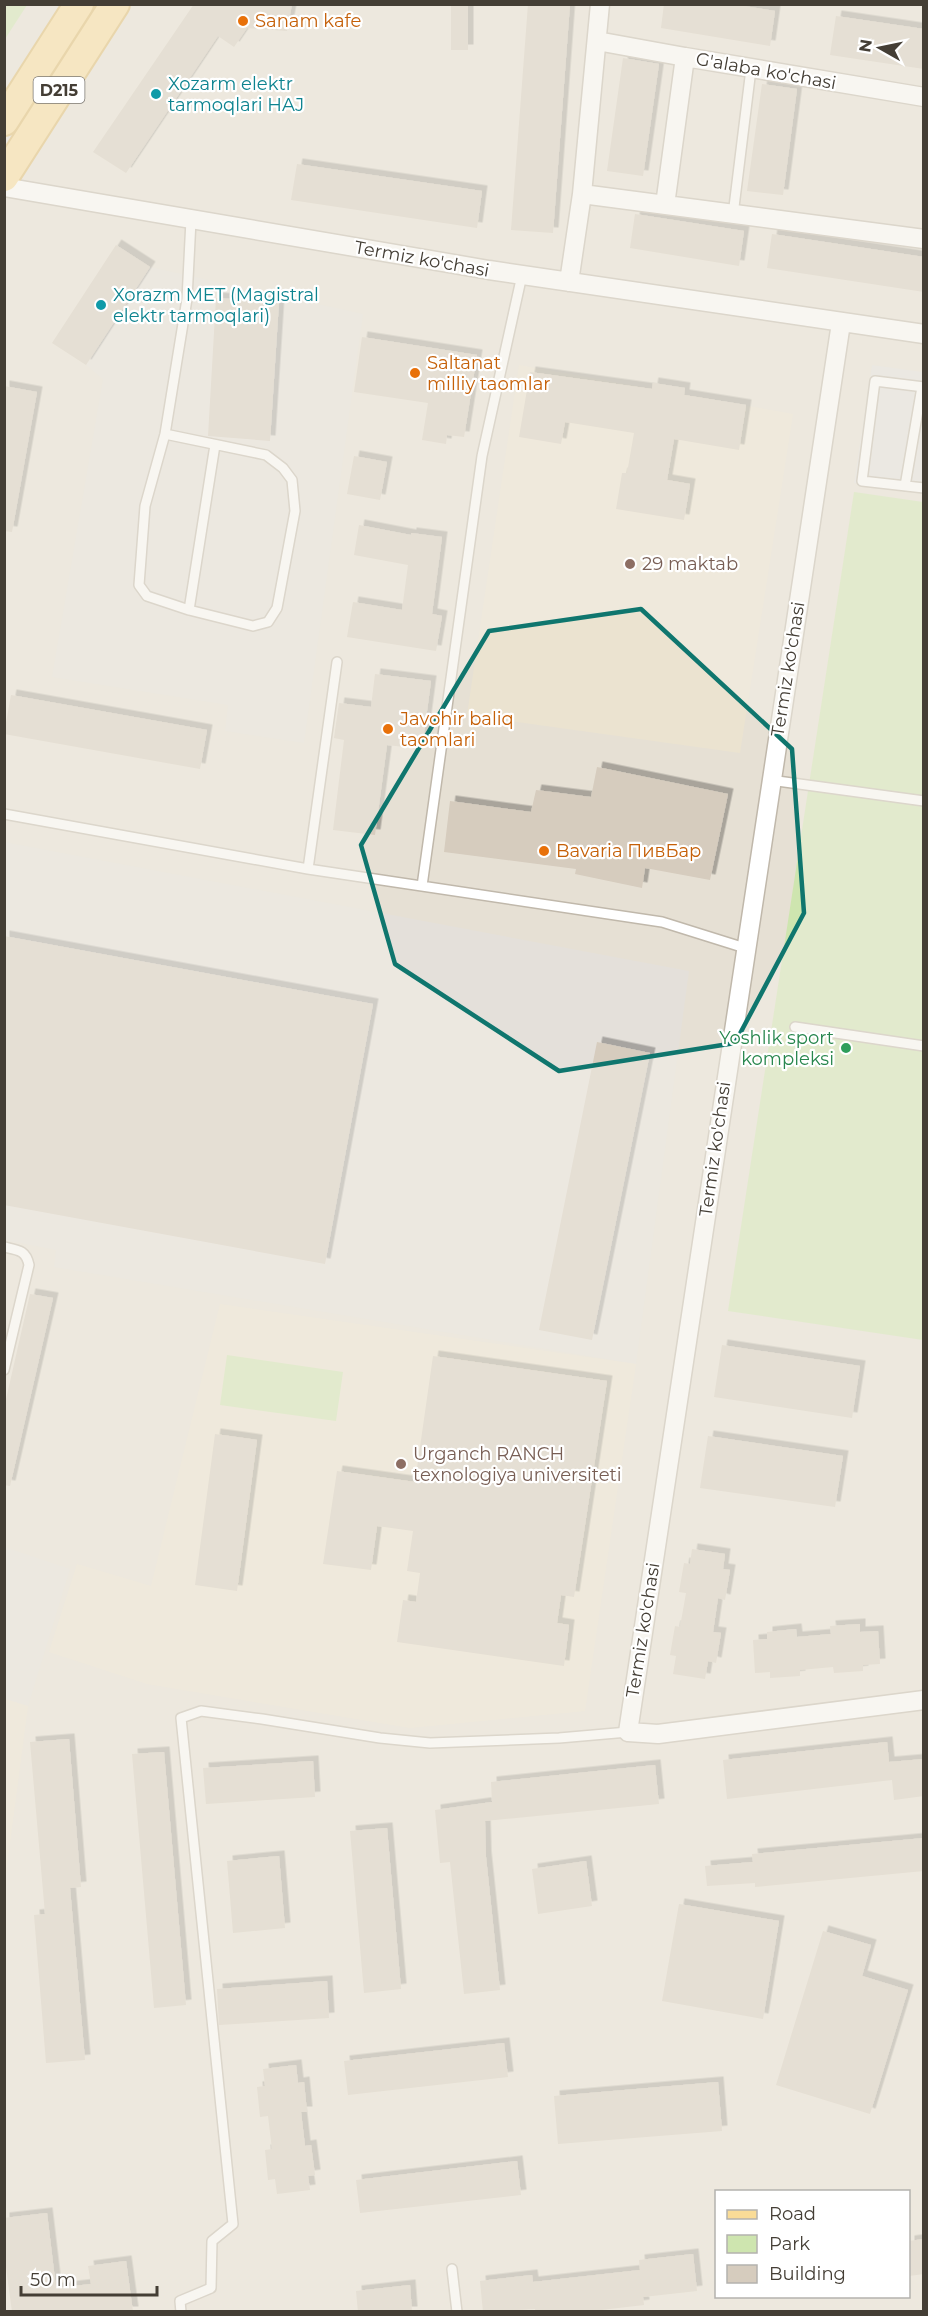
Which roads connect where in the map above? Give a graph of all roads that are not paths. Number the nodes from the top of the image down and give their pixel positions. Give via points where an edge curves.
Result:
1 (79, 4) edge
2 (115, 4) edge
3 (600, 4) edge
4 (597, 41) junction
5 (685, 57) junction
6 (750, 69) junction
7 (924, 97) edge
8 (4, 121) edge
9 (4, 177) edge
10 (4, 187) edge
11 (582, 194) junction
12 (665, 205) junction
13 (733, 215) junction
14 (191, 220) junction
15 (924, 239) edge
16 (522, 275) junction
17 (569, 282) junction
18 (841, 322) junction
19 (924, 334) edge
20 (923, 387) edge
21 (165, 434) junction
22 (215, 445) junction
23 (905, 486) junction
24 (924, 488) edge
25 (189, 610) junction
26 (337, 662) dead end
27 (770, 780) junction
28 (924, 801) edge
29 (4, 814) edge
30 (308, 869) junction
31 (422, 886) junction
32 (745, 948) junction
33 (795, 1027) dead end
34 (924, 1046) edge
35 (4, 1247) edge
36 (4, 1370) edge
37 (924, 1700) edge
38 (628, 1732) junction
39 (452, 2269) dead end
40 (181, 2312) edge
41 (458, 2312) edge

1 - 8 main road, D215
2 - 9 main road, D215
3 - 4 street
4 - 5 street
4 - 11 street
5 - 6 street, G'alaba ko'chasi
5 - 12 street, G'alaba ko'chasi
6 - 7 street, G'alaba ko'chasi
6 - 13 lane
10 - 14 street, Termiz ko'chasi
11 - 12 street
11 - 17 street
12 - 13 street
13 - 15 street
14 - 16 street, Termiz ko'chasi
14 - 21 lane via 187,298
16 - 17 street, Termiz ko'chasi
16 - 31 lane via 482,456
17 - 18 street, Termiz ko'chasi
18 - 19 street, Termiz ko'chasi
18 - 27 street, Termiz ko'chasi
20 - 23 lane
20 - 23 lane via 875,381 862,481
21 - 22 lane
21 - 25 lane via 144,506 139,585 147,596
22 - 25 lane
22 - 25 lane via 266,455 283,468 292,480 295,511 277,608 268,622 253,626
23 - 24 lane
26 - 30 lane
27 - 28 lane
27 - 32 street, Termiz ko'chasi
29 - 30 lane
30 - 31 lane
31 - 32 lane via 662,922
32 - 38 street, Termiz ko'chasi
33 - 34 lane
35 - 36 lane via 22,1251 29,1265
37 - 38 street via 658,1734
38 - 40 lane via 430,1743 201,1711 182,1718 233,2224 212,2241 212,2288 180,2301
39 - 41 lane

